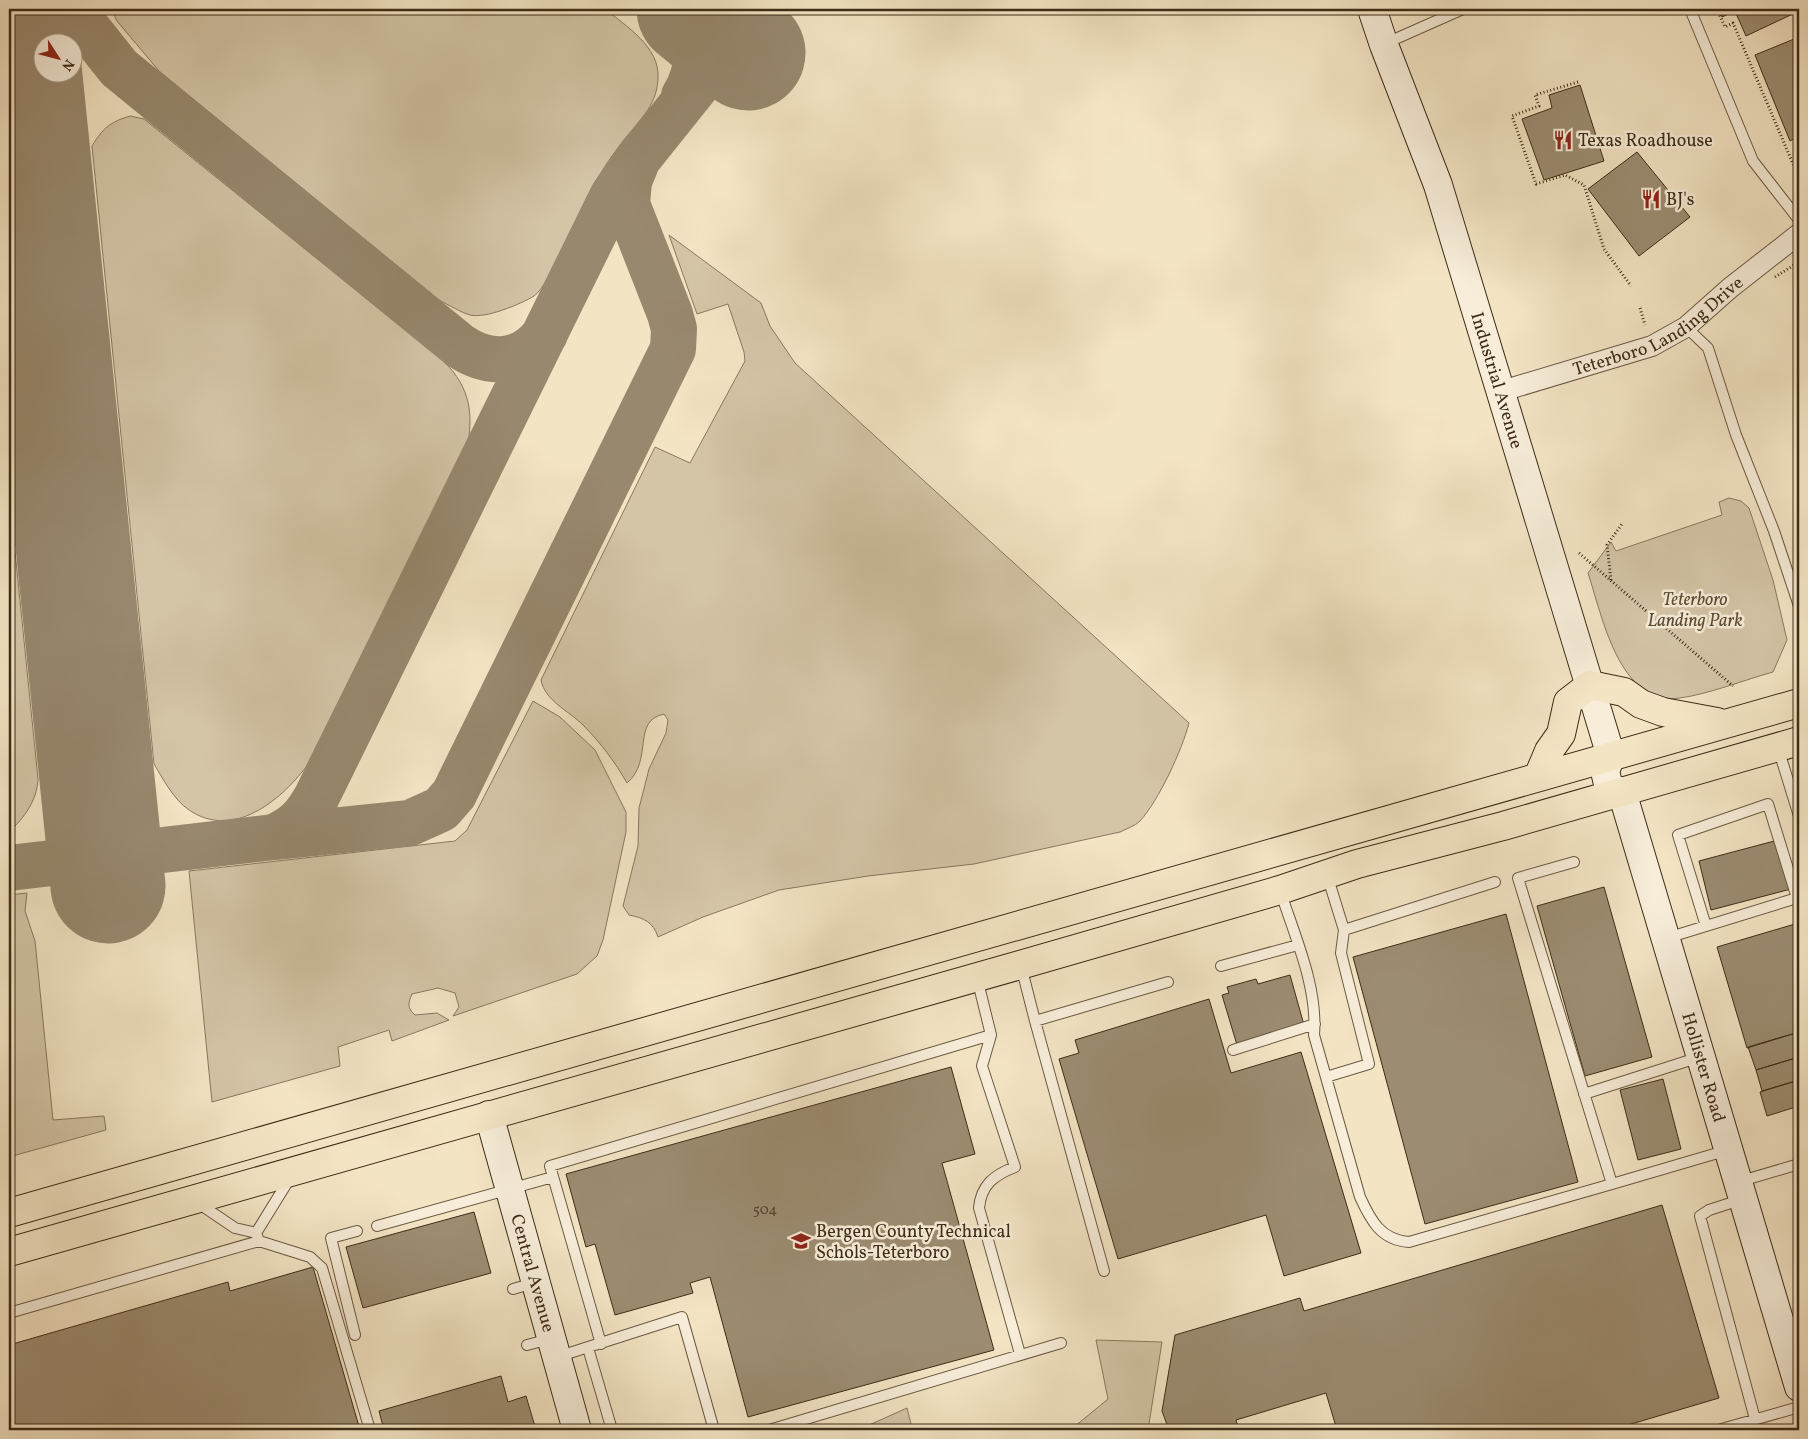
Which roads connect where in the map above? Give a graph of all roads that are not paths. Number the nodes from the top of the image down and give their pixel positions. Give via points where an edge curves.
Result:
1 (1372, 9) edge
2 (1463, 9) edge
3 (1690, 9) edge
4 (1384, 45) junction
5 (1799, 220) edge
6 (1799, 234) edge
7 (1686, 326) junction
8 (1502, 392) junction
9 (1799, 606) edge
10 (1590, 685) junction
11 (1799, 703) edge
12 (1723, 724) junction
13 (1788, 744) edge
14 (1611, 756) junction
15 (1683, 774) junction
16 (1538, 776) junction
17 (1622, 792) junction
18 (1799, 816) edge
19 (1574, 862) dead end
20 (1356, 864) junction
21 (1327, 874) junction
22 (1495, 882) dead end
23 (1280, 890) junction
24 (1706, 926) junction
25 (1344, 930) junction
26 (1666, 938) junction
27 (1298, 945) junction
28 (1020, 965) junction
29 (1221, 966) dead end
30 (977, 977) junction
31 (1168, 982) dead end
32 (1035, 1021) junction
33 (1315, 1024) junction
34 (991, 1035) junction
35 (1233, 1050) dead end
36 (1701, 1057) junction
37 (1326, 1077) junction
38 (1584, 1094) junction
39 (489, 1115) junction
40 (1729, 1150) junction
41 (1799, 1164) edge
42 (294, 1172) junction
43 (553, 1177) junction
44 (1612, 1184) junction
45 (99, 1188) junction
46 (509, 1189) junction
47 (1741, 1190) junction
48 (194, 1200) junction
49 (9, 1214) edge
50 (377, 1226) dead end
51 (9, 1228) edge
52 (357, 1231) dead end
53 (258, 1237) junction
54 (9, 1252) edge
55 (1104, 1271) dead end
56 (9, 1314) edge
57 (355, 1335) dead end
58 (1061, 1343) dead end
59 (601, 1344) junction
60 (545, 1347) junction
61 (588, 1348) junction
62 (1020, 1354) junction
63 (1799, 1387) edge
64 (1799, 1407) edge
65 (1755, 1419) junction
66 (370, 1430) edge
67 (577, 1430) edge
68 (612, 1430) edge
69 (714, 1430) edge
70 (769, 1430) edge
71 (1718, 1430) edge

1 - 4 street, Industrial Avenue
2 - 4 lane
3 - 5 lane via 1752,161
4 - 8 street, Industrial Avenue via 1438,185
6 - 7 street, Teterboro Landing Drive
7 - 8 street, Teterboro Landing Drive via 1652,346
7 - 9 lane via 1708,348
8 - 10 street, Industrial Avenue
10 - 12 highway via 1624,692 1641,704 1662,712
10 - 14 street, Industrial Avenue
10 - 16 highway via 1568,702 1560,734
11 - 12 highway
12 - 14 highway
13 - 15 highway
13 - 18 lane
14 - 15 highway via 1632,763 1658,762
14 - 16 highway
14 - 17 street via 1604,771 1609,788
14 - 20 highway via 1592,774 1569,787 1409,833
15 - 17 highway
16 - 45 highway
17 - 20 highway
17 - 26 street, Hollister Road
19 - 38 lane via 1518,878
20 - 21 highway
21 - 23 highway
21 - 25 lane
22 - 25 lane
23 - 27 lane
23 - 28 highway
24 - 24 lane via 1797,898 1768,804 1678,835
24 - 26 lane
25 - 37 lane via 1341,953 1370,1064
26 - 36 street, Hollister Road
27 - 29 lane
27 - 33 lane via 1316,1015
28 - 30 highway
28 - 32 lane
30 - 34 lane
30 - 39 highway
31 - 32 lane
32 - 55 lane
33 - 35 lane
33 - 37 lane via 1314,1034
34 - 43 lane via 550,1166
34 - 62 lane via 982,1066 1015,1167 999,1173 989,1182 980,1195 979,1208
36 - 38 lane
36 - 40 street, Hollister Road
37 - 44 lane via 1360,1197 1382,1233 1397,1241 1409,1242
38 - 44 lane
39 - 42 highway
39 - 46 street, Central Avenue
40 - 44 lane
40 - 47 street, Hollister Road
41 - 47 lane
42 - 48 highway
42 - 53 lane
43 - 46 lane
43 - 59 lane
45 - 49 highway
45 - 51 highway
46 - 50 lane
46 - 60 street, Central Avenue via 524,1286
47 - 63 street, Hollister Road
47 - 65 lane via 1700,1216
48 - 53 lane via 235,1228
48 - 54 highway
52 - 57 lane via 330,1238
53 - 56 lane
53 - 66 lane via 310,1257 322,1268
58 - 62 lane
59 - 61 lane
59 - 69 lane via 682,1317
60 - 61 lane
60 - 67 street, Central Avenue
61 - 68 lane
62 - 70 lane
64 - 65 lane
65 - 71 lane

